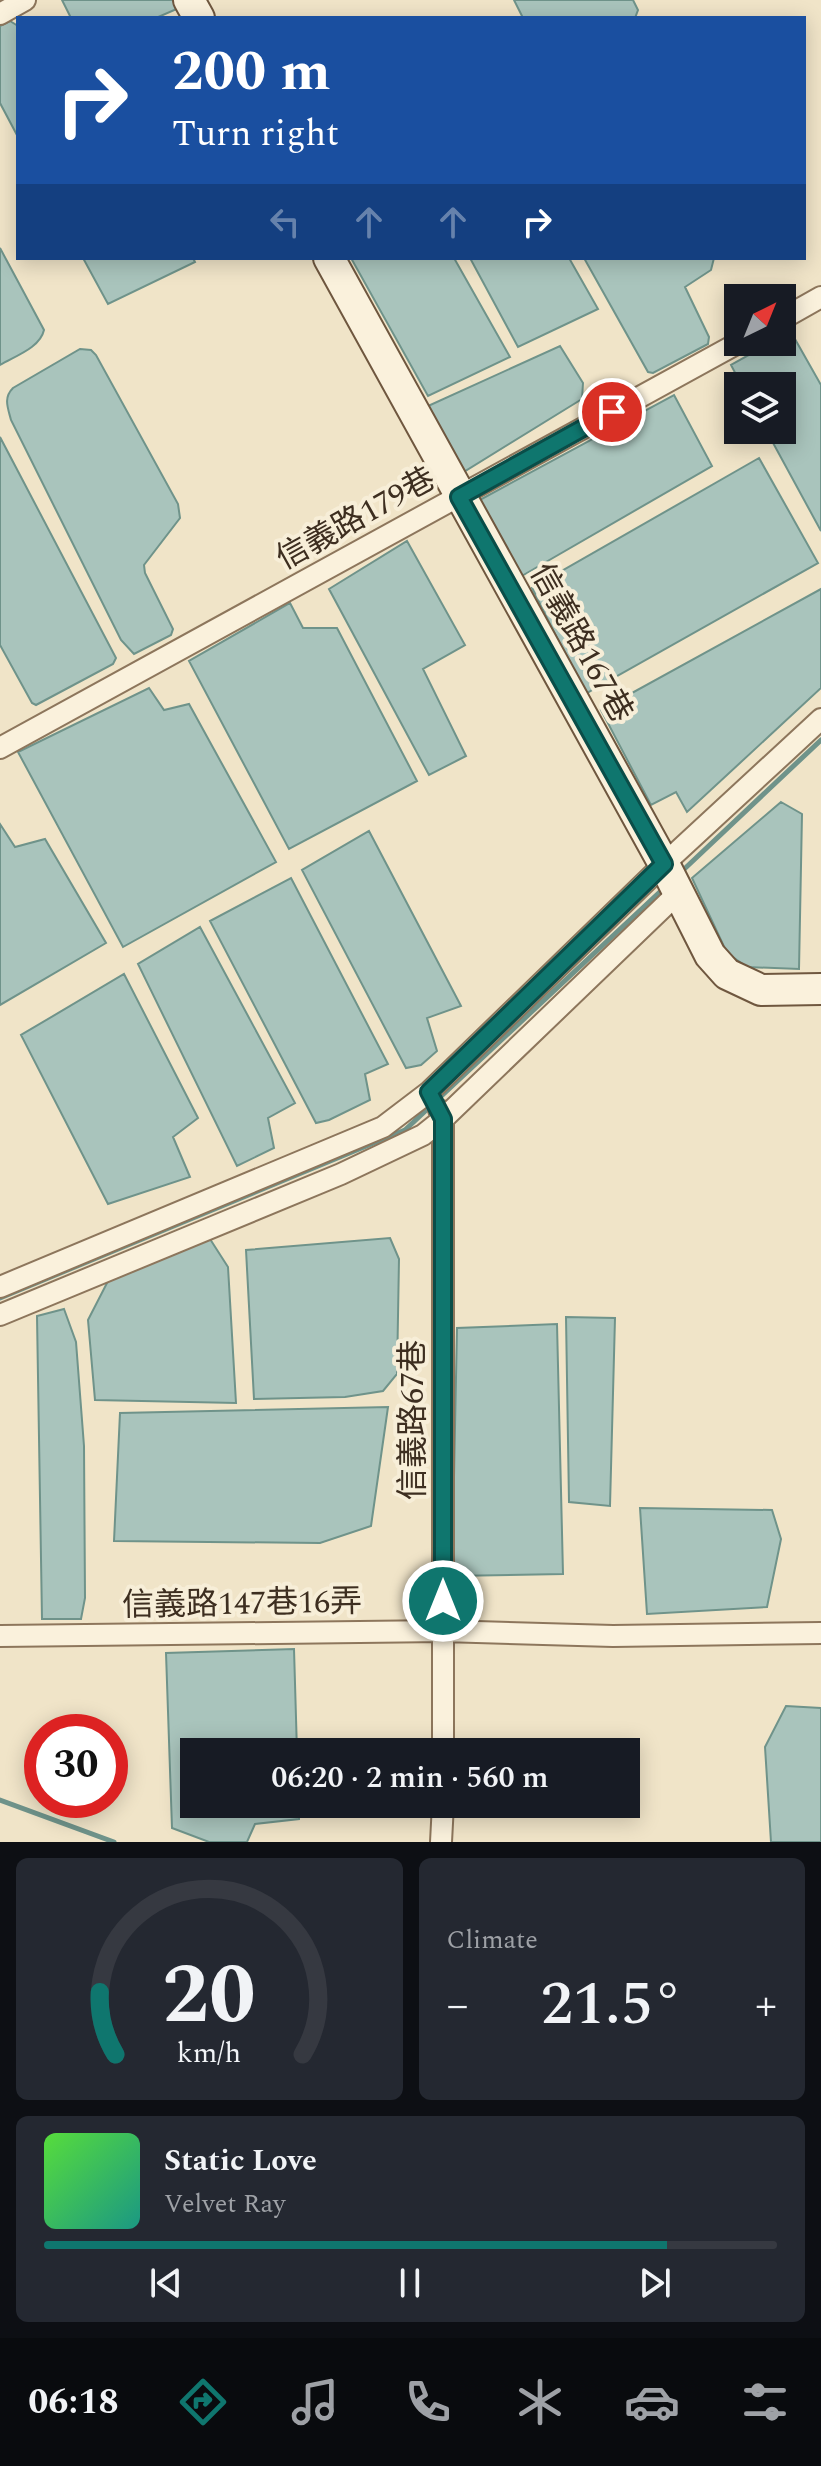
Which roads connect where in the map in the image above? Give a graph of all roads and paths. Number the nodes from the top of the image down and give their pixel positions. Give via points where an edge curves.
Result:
1 (25, 0) edge
2 (0, 14) edge
3 (330, 260) edge
4 (821, 297) edge
5 (796, 311) edge
6 (724, 351) edge
7 (459, 497) junction
8 (821, 719) edge
9 (0, 748) edge
10 (671, 878) junction
11 (821, 989) edge
12 (429, 1092) junction
13 (443, 1119) junction
14 (0, 1287) edge
15 (0, 1315) edge
16 (443, 1631) junction
17 (821, 1633) edge
18 (0, 1636) edge
19 (443, 1738) edge
20 (442, 1818) edge
21 (441, 1842) edge

1 - 2 street
3 - 7 street, 信義路167巷
4 - 5 street
6 - 7 street, 信義路179巷
7 - 9 street, 信義路179巷
7 - 10 street, 信義路167巷
8 - 10 street
10 - 11 street, 信義路167巷 via 710,955 727,974 761,990
10 - 12 street
10 - 13 street
12 - 13 street, 信義路67巷
12 - 14 street via 383,1127
13 - 15 street via 423,1135 341,1174
13 - 16 street, 信義路67巷
16 - 17 street, 信義路147巷16弄 via 613,1636
16 - 18 street, 信義路147巷16弄
16 - 19 street, 信義路67巷
20 - 21 street

